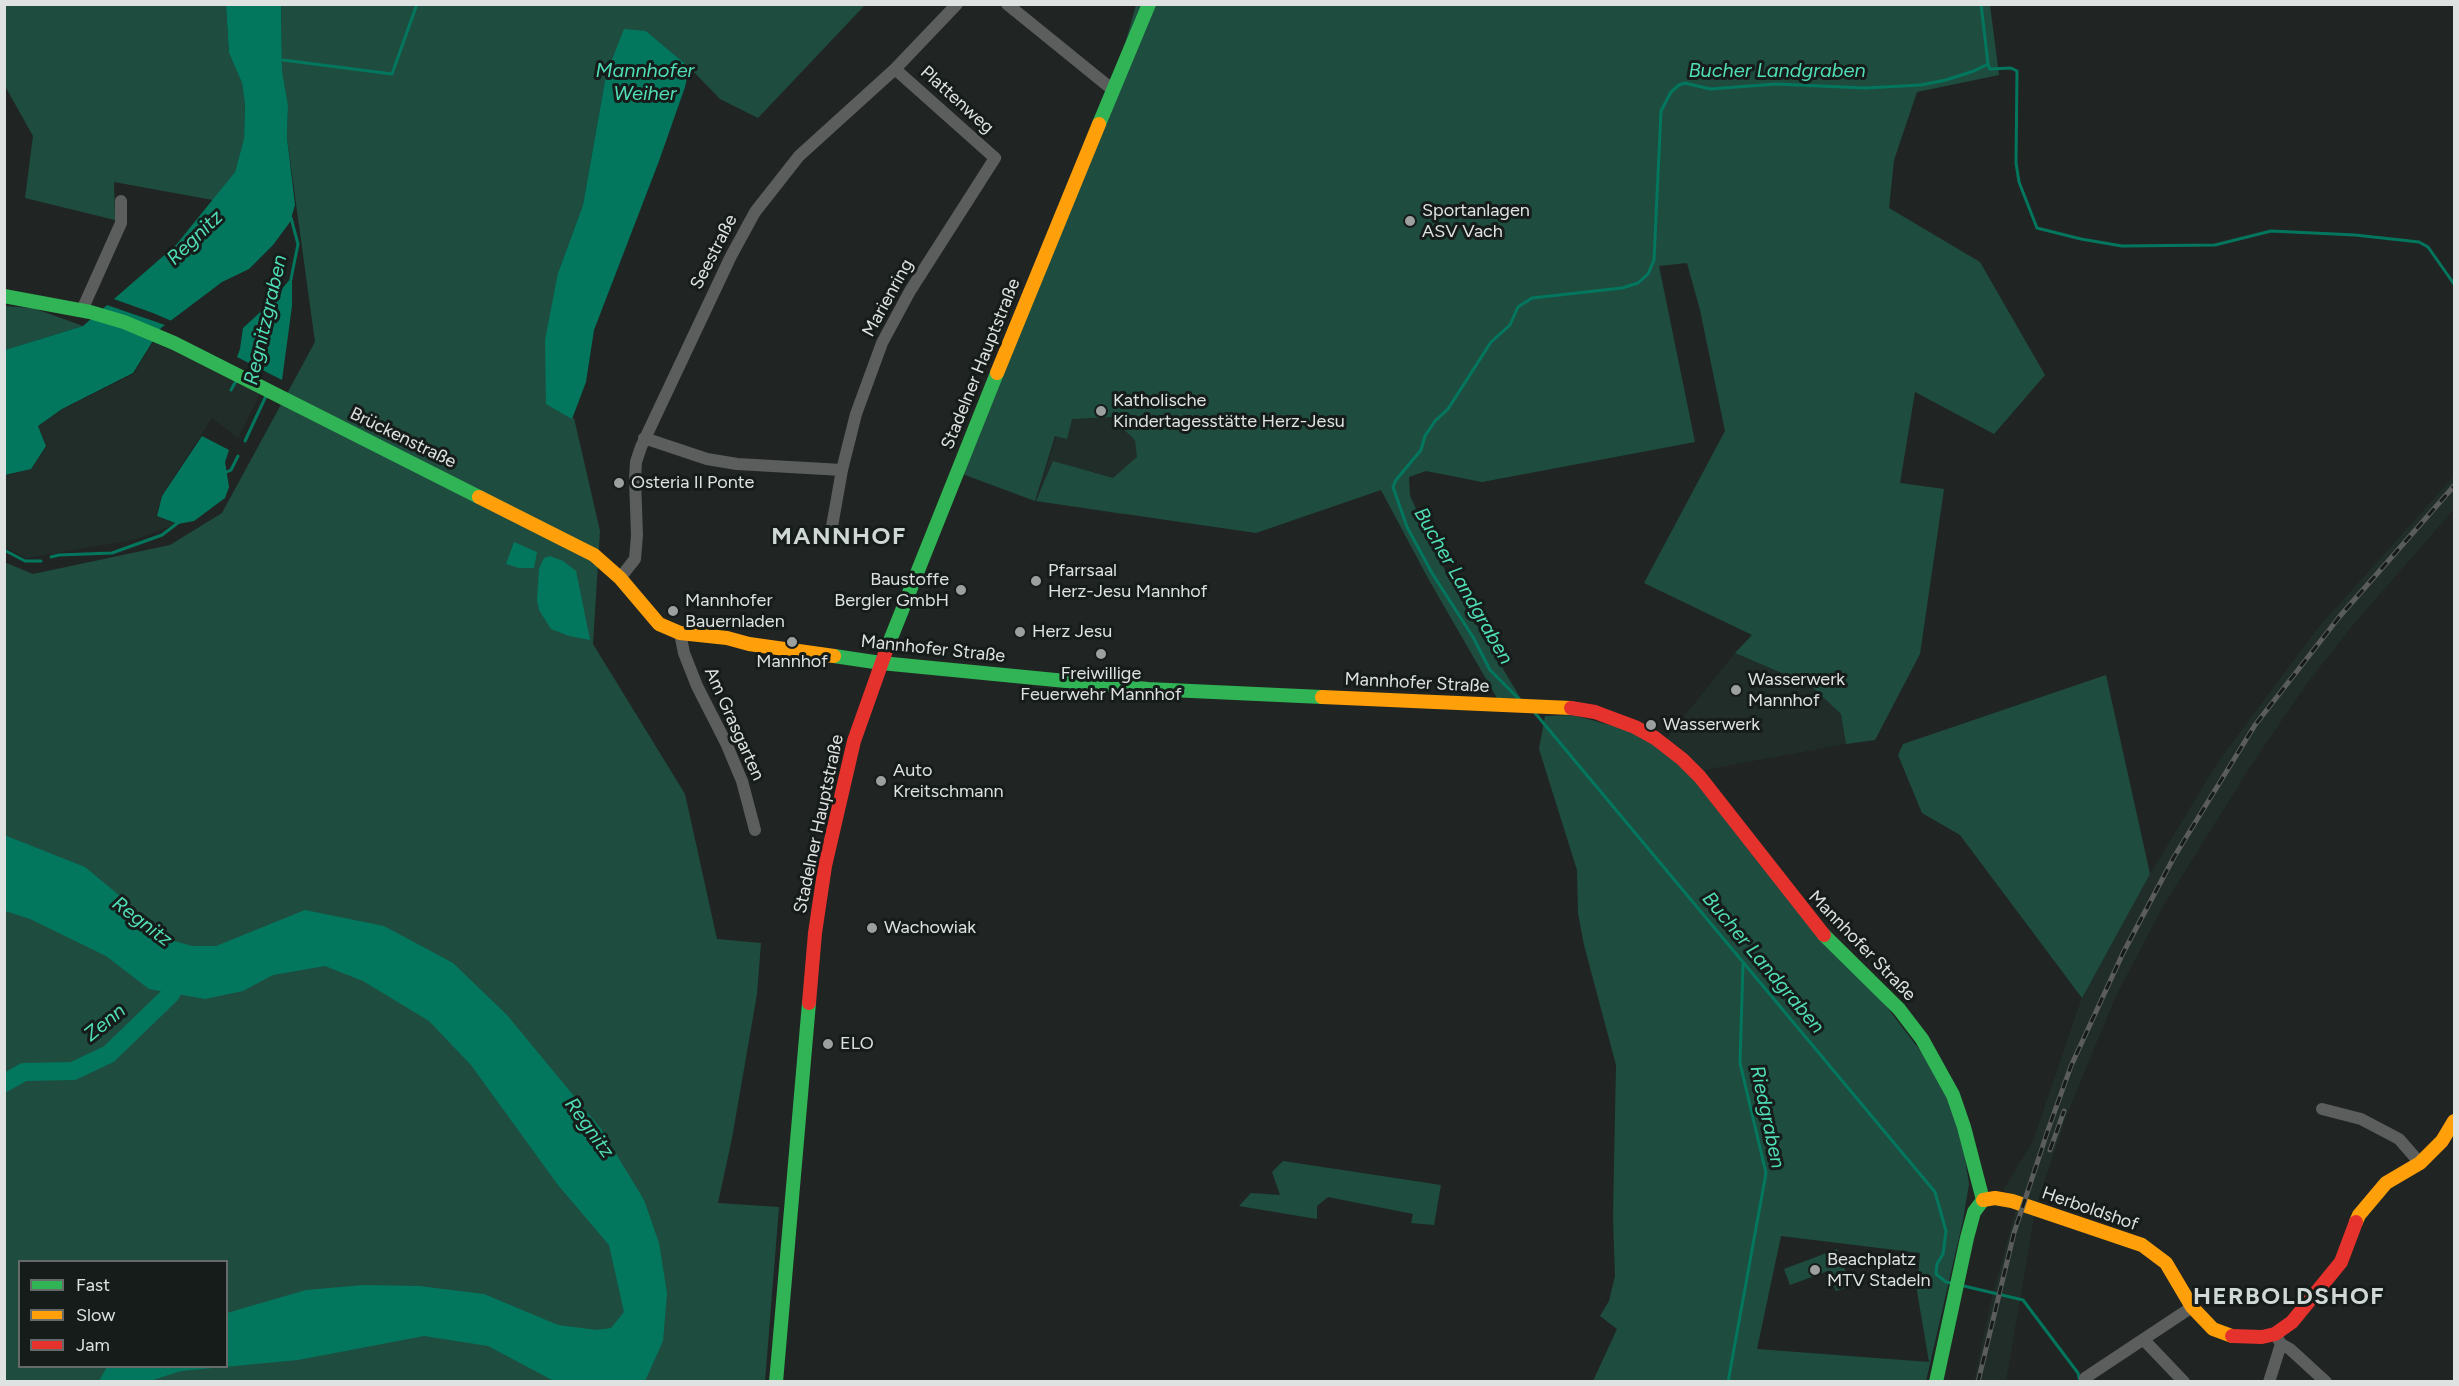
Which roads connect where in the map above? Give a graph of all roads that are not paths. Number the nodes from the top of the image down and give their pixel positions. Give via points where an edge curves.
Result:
1 (957, 4) edge
2 (1007, 4) edge
3 (1149, 4) edge
4 (895, 69) junction
5 (1113, 90) junction
6 (995, 158) joint
7 (121, 201) dead end
8 (4, 296) edge
9 (86, 311) junction
10 (644, 438) junction
11 (842, 470) junction
12 (831, 532) dead end
13 (620, 578) junction
14 (680, 633) junction
15 (881, 663) junction
16 (755, 830) dead end
17 (2322, 1109) dead end
18 (2454, 1121) edge
19 (2420, 1163) junction
20 (1983, 1200) junction
21 (2192, 1307) junction
22 (2278, 1339) junction
23 (2145, 1340) junction
24 (776, 1382) edge
25 (1936, 1382) edge
26 (2088, 1382) edge
27 (2184, 1382) edge
28 (2269, 1382) edge
29 (2326, 1382) edge

1 - 4 street, Seestraße
2 - 5 street
3 - 5 main road, Stadelner Hauptstraße
4 - 6 street, Plattenweg
4 - 10 street, Seestraße via 800,156 755,212
5 - 15 main road, Stadelner Hauptstraße
6 - 11 street, Marienring via 910,291 882,343 856,414
7 - 9 street via 121,223
8 - 9 main road
9 - 13 main road, Brückenstraße via 164,338 565,539 594,555
10 - 11 street via 707,459 737,464
10 - 13 street, Seestraße via 636,462 635,559
11 - 12 street, Marienring
13 - 14 main road, Mannhofer Straße via 659,624
14 - 15 main road, Mannhofer Straße
14 - 16 street, Am Grasgarten via 697,686 742,781
15 - 20 main road, Mannhofer Straße via 1148,689 1549,706 1595,712 1635,727 1655,738 1700,777 1829,942 1899,1009 1922,1039 1953,1095
15 - 24 main road, Stadelner Hauptstraße via 854,741 840,798 815,933
17 - 19 street via 2361,1119 2399,1139
18 - 19 main road via 2442,1141
19 - 22 main road via 2386,1183 2359,1215 2341,1262
20 - 21 main road, Herboldshof via 2002,1198 2142,1245 2166,1263
20 - 25 main road via 1974,1212
21 - 22 main road, Herboldshof via 2213,1329 2226,1335
21 - 23 street
22 - 28 street
22 - 29 street
23 - 26 street via 2085,1378
23 - 27 street

